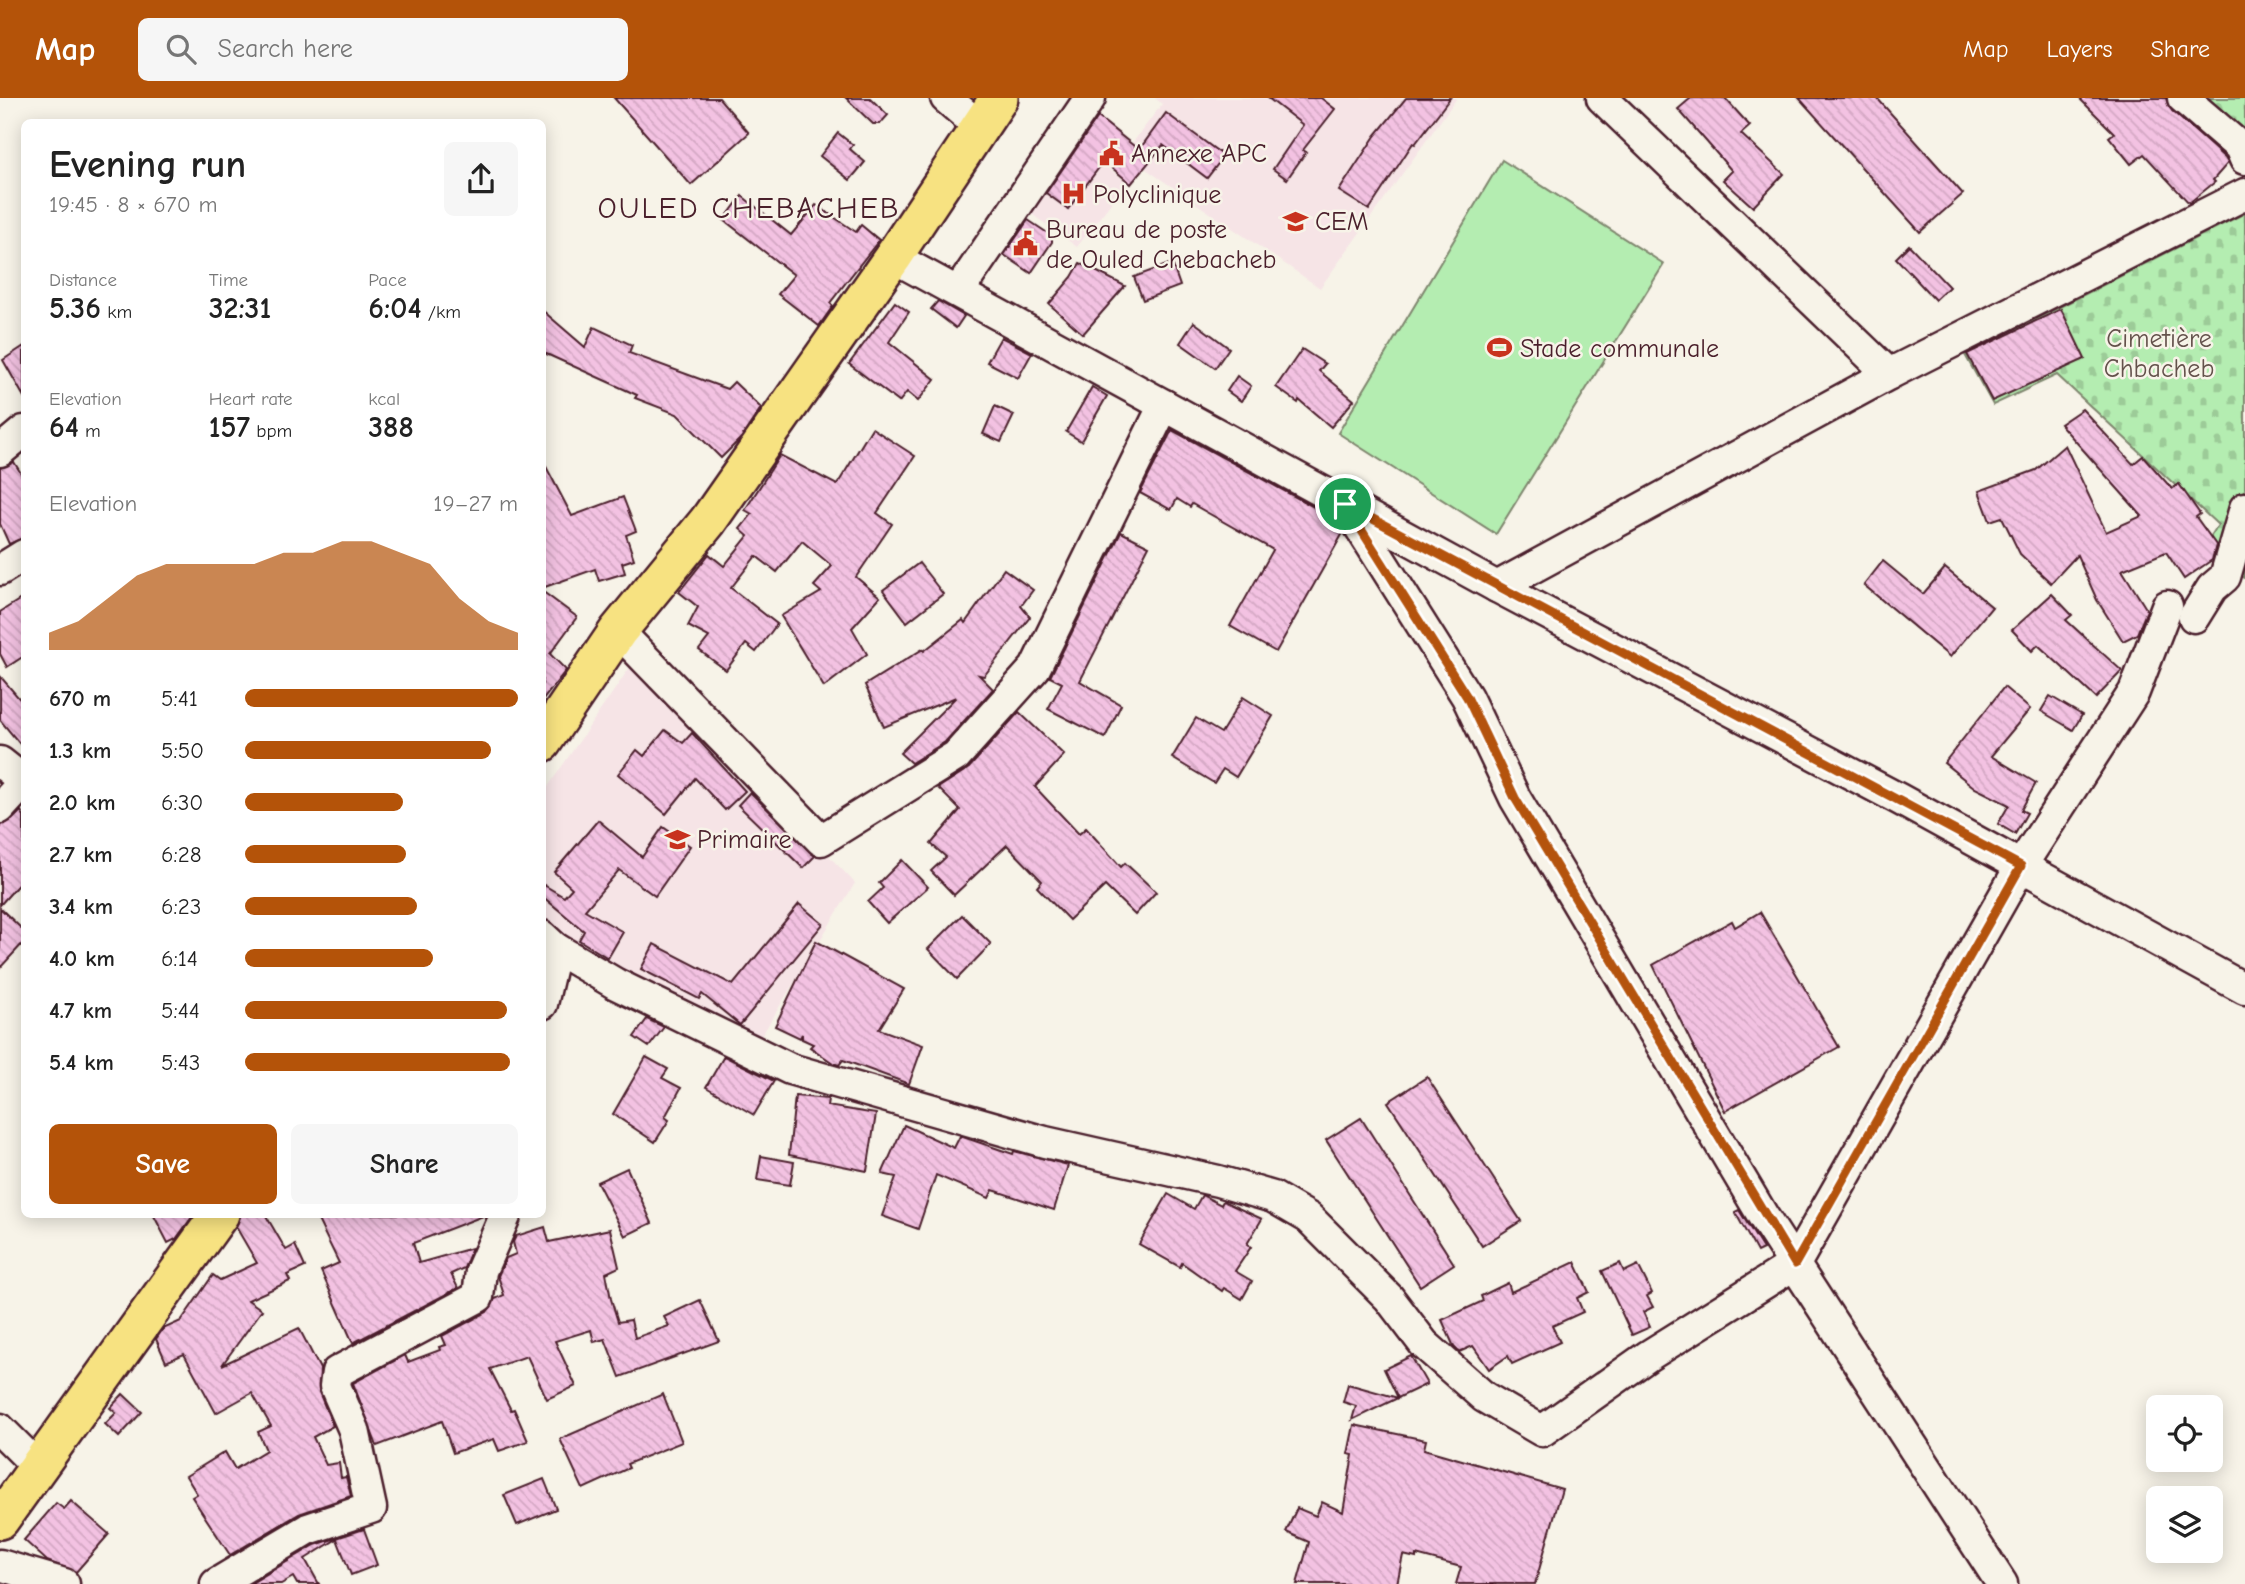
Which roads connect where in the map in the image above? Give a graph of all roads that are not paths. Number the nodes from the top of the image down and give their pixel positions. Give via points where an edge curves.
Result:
1 (947, 98) edge
2 (1090, 98) edge
3 (1602, 98) edge
4 (2183, 98) edge
5 (989, 112) edge
6 (2245, 159) edge
7 (2245, 194) edge
8 (893, 257) junction
9 (958, 292) junction
10 (1889, 374) junction
11 (1164, 405) junction
12 (21, 434) edge
13 (0, 452) edge
14 (1345, 504) junction
15 (2245, 508) edge
16 (21, 557) edge
17 (0, 570) edge
18 (1497, 587) junction
19 (2166, 606) dead end
20 (2194, 617) dead end
21 (618, 631) junction
22 (546, 729) edge
23 (0, 762) edge
24 (21, 780) edge
25 (21, 785) edge
26 (0, 808) edge
27 (2021, 866) junction
28 (549, 942) edge
29 (546, 969) edge
30 (2245, 989) edge
31 (217, 1218) edge
32 (504, 1218) edge
33 (1795, 1264) junction
34 (0, 1429) edge
35 (38, 1467) junction
36 (0, 1520) edge
37 (0, 1565) edge
38 (220, 1583) edge
39 (64, 1584) edge
40 (2002, 1584) edge

1 - 5 street
2 - 9 street
3 - 10 street
4 - 6 street via 2239,147
5 - 8 main road
7 - 10 street
8 - 9 street
8 - 21 main road via 708,521
9 - 11 street
10 - 18 street
11 - 14 street
11 - 21 street via 1035,668 956,756 821,840
12 - 13 street
14 - 18 street
14 - 33 street via 1467,697 1515,798
15 - 20 street via 2225,577 2211,588
16 - 17 street
18 - 27 street
19 - 27 street via 2134,692
21 - 22 main road
23 - 24 street
25 - 26 street
27 - 30 street
27 - 33 street
28 - 29 street
28 - 33 street via 616,984 790,1069 1045,1142 1273,1197 1309,1218 1390,1298 1424,1344 1484,1396 1542,1431 1648,1356
31 - 35 main road
32 - 38 street via 481,1271 478,1297 337,1372 335,1386 354,1430 371,1508 308,1529
33 - 40 street
34 - 35 street
35 - 36 main road
37 - 39 street

